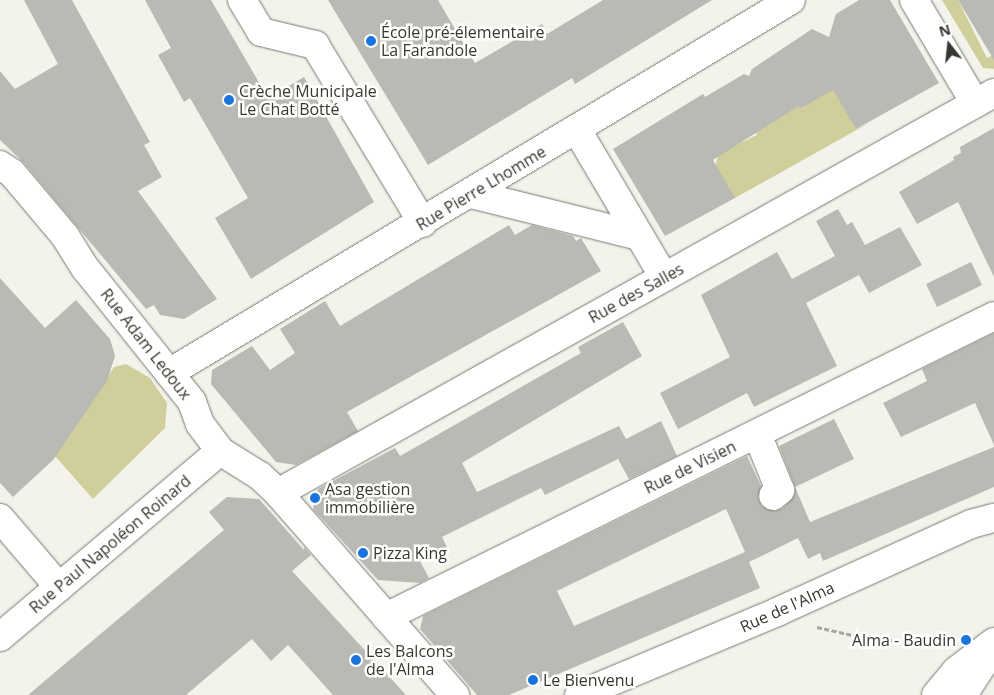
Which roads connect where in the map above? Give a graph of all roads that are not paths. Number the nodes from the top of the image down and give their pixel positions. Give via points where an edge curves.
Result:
1 (242, 0) edge
2 (791, 0) edge
3 (914, 0) edge
4 (985, 98) edge
5 (577, 130) junction
6 (0, 165) edge
7 (471, 194) junction
8 (417, 226) junction
9 (639, 236) junction
10 (664, 277) junction
11 (994, 316) edge
12 (169, 373) junction
13 (757, 434) junction
14 (220, 451) junction
15 (278, 492) junction
16 (773, 496) dead end
17 (0, 518) edge
18 (994, 518) edge
19 (60, 587) junction
20 (386, 617) junction
21 (0, 637) edge
22 (994, 642) edge
23 (994, 647) edge
24 (455, 695) edge
25 (580, 695) edge
26 (936, 695) edge
27 (963, 695) edge

1 - 8 street via 261,32 315,45
2 - 5 street, Rue Pierre Lhomme
3 - 4 street
4 - 10 street, Rue des Salles
5 - 7 street, Rue Pierre Lhomme
5 - 9 street
6 - 12 street, Rue Adam Ledoux via 12,173 64,236 86,269
7 - 8 street, Rue Pierre Lhomme
7 - 9 street
8 - 12 street, Rue Pierre Lhomme
9 - 10 street
10 - 15 street, Rue des Salles
11 - 13 street, Rue de Visien
12 - 14 street, Rue Adam Ledoux via 192,402 200,424
13 - 16 street via 780,490
13 - 20 street, Rue de Visien
14 - 15 street, Rue Adam Ledoux via 260,476
14 - 19 street, Rue Paul Napoléon Roinard
15 - 20 street, Rue Adam Ledoux
17 - 19 street
18 - 25 street, Rue de l'Alma via 971,524 777,612
19 - 21 street, Rue Paul Napoléon Roinard
20 - 24 street, Rue Adam Ledoux
22 - 26 street via 956,670
23 - 27 street

